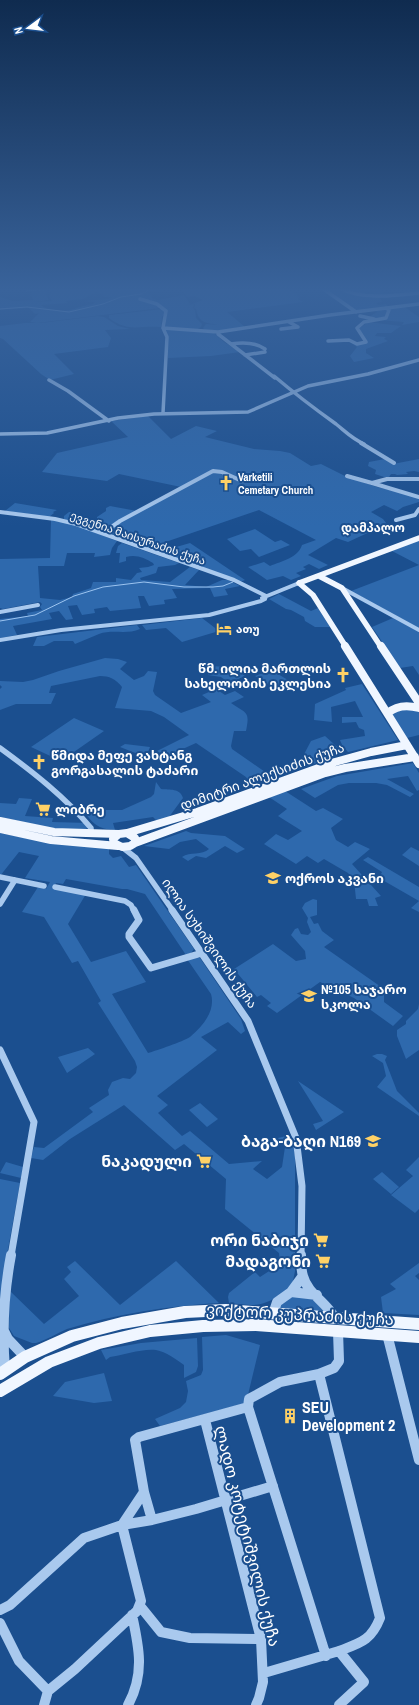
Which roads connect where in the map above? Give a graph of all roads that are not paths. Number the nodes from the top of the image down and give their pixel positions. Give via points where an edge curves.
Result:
1 (165, 368) edge
2 (261, 368) edge
3 (391, 368) edge
4 (49, 380) dead end
5 (293, 392) junction
6 (163, 413) junction
7 (109, 421) junction
8 (0, 434) edge
9 (394, 463) dead end
10 (347, 476) dead end
11 (419, 479) edge
12 (242, 481) dead end
13 (372, 483) junction
14 (419, 497) edge
15 (419, 508) edge
16 (0, 512) edge
17 (396, 520) dead end
18 (103, 533) junction
19 (419, 538) edge
20 (319, 576) junction
21 (299, 583) junction
22 (342, 588) junction
23 (266, 596) junction
24 (363, 599) junction
25 (351, 601) junction
26 (38, 605) dead end
27 (0, 612) edge
28 (419, 630) edge
29 (0, 640) edge
30 (419, 703) edge
31 (419, 708) edge
32 (388, 714) junction
33 (407, 745) junction
34 (0, 748) edge
35 (382, 749) junction
36 (414, 757) junction
37 (389, 761) junction
38 (419, 764) edge
39 (315, 769) junction
40 (322, 774) junction
41 (307, 776) junction
42 (0, 821) edge
43 (0, 829) edge
44 (41, 830) junction
45 (91, 834) junction
46 (123, 834) junction
47 (35, 837) junction
48 (134, 843) junction
49 (120, 847) junction
50 (136, 858) junction
51 (0, 877) edge
52 (15, 880) junction
53 (44, 886) dead end
54 (55, 887) dead end
55 (0, 904) edge
56 (202, 953) junction
57 (0, 1050) edge
58 (302, 1277) junction
59 (291, 1292) junction
60 (317, 1296) junction
61 (273, 1313) junction
62 (336, 1318) junction
63 (419, 1324) edge
64 (273, 1326) junction
65 (4, 1331) junction
66 (338, 1331) junction
67 (387, 1334) junction
68 (419, 1337) edge
69 (25, 1357) junction
70 (31, 1370) junction
71 (2, 1372) edge
72 (319, 1374) junction
73 (0, 1391) edge
74 (248, 1407) junction
75 (205, 1420) junction
76 (419, 1460) edge
77 (273, 1486) junction
78 (144, 1492) junction
79 (226, 1500) junction
80 (152, 1520) junction
81 (122, 1525) junction
82 (140, 1606) junction
83 (0, 1610) edge
84 (132, 1615) junction
85 (0, 1624) edge
86 (261, 1639) junction
87 (339, 1651) junction
88 (326, 1656) junction
89 (264, 1673) junction
90 (48, 1691) junction
91 (44, 1705) edge
92 (128, 1705) edge
93 (256, 1705) edge
94 (339, 1705) edge

1 - 6 street
2 - 5 street
3 - 5 street via 314,384
4 - 7 street
5 - 6 street via 248,412
5 - 9 street via 337,424 351,438 370,446
6 - 7 street
7 - 8 street via 41,434
10 - 13 street
11 - 13 street via 387,479
12 - 18 street via 213,471 120,521
13 - 14 street
15 - 17 street via 415,516
16 - 18 street, ევგენია მაისურაძის ქუჩა via 66,521
18 - 23 street, ევგენია მაისურაძის ქუჩა via 234,580
19 - 20 main road
20 - 21 main road
20 - 22 main road
21 - 23 street
21 - 32 main road via 316,600
22 - 24 street
22 - 25 main road
23 - 29 street via 210,612
24 - 25 street via 355,597
24 - 28 street
25 - 30 main road
26 - 27 street
31 - 32 main road via 399,707
32 - 33 main road
33 - 35 main road, დიმიტრი ალექსიძის ქუჩა
33 - 36 main road
34 - 45 street via 75,808 92,828
35 - 37 main road via 396,754 395,758
35 - 39 main road, დიმიტრი ალექსიძის ქუჩა
36 - 37 main road, დიმიტრი ალექსიძის ქუჩა
36 - 38 main road
37 - 40 main road, დიმიტრი ალექსიძის ქუჩა
39 - 40 main road via 316,774
39 - 41 main road, დიმიტრი ალექსიძის ქუჩა
40 - 41 main road, დიმიტრი ალექსიძის ქუჩა
41 - 46 main road, დიმიტრი ალექსიძის ქუჩა via 168,823
41 - 48 main road, დიმიტრი ალექსიძის ქუჩა
42 - 44 main road, დიმიტრი ალექსიძის ქუჩა
43 - 47 main road
44 - 45 main road, დიმიტრი ალექსიძის ქუჩა
44 - 47 main road
45 - 46 main road, დიმიტრი ალექსიძის ქუჩა
46 - 48 main road via 135,838
46 - 49 main road via 113,839
47 - 49 main road
48 - 49 main road, დიმიტრი ალექსიძის ქუჩა via 129,847
48 - 50 street, ილია სუხიშვილის ქუჩა
49 - 50 street, ილია სუხიშვილის ქუჩა
50 - 56 street, ილია სუხიშვილის ქუჩა
51 - 52 street
52 - 53 street
52 - 55 street
54 - 56 street via 124,901 131,905 139,920 129,937 151,968
56 - 58 street, ილია სუხიშვილის ქუჩა via 245,1015 296,1138 301,1166
57 - 65 street via 34,1122 8,1264
58 - 59 street
58 - 60 street
59 - 60 street
59 - 61 street via 277,1302
60 - 62 street
61 - 62 main road, ვიქტორ კუპრაძის ქუჩა
61 - 64 street
61 - 69 main road, ვიქტორ კუპრაძის ქუჩა via 204,1310 146,1318 72,1336
62 - 63 main road, ვიქტორ კუპრაძის ქუჩა
62 - 66 street
64 - 66 main road, ვიქტორ კუპრაძის ქუჩა
64 - 70 main road, ვიქტორ კუპრაძის ქუჩა via 214,1324 147,1332 71,1351
65 - 69 street
65 - 71 street
66 - 67 main road, ვიქტორ კუპრაძის ქუჩა
66 - 72 street via 338,1365
67 - 68 main road, ვიქტორ კუპრაძის ქუჩა
67 - 76 street
69 - 70 main road
69 - 71 main road, ვიქტორ კუპრაძის ქუჩა
70 - 73 main road, ვიქტორ კუპრაძის ქუჩა
72 - 74 street via 280,1382 249,1399
72 - 87 street via 380,1618 370,1638
74 - 75 street
74 - 77 street
75 - 78 street via 135,1440
75 - 79 street, ლადო კოტეტიშვილის ქუჩა
77 - 79 street
77 - 88 street
78 - 80 street
78 - 81 street
79 - 80 street
79 - 86 street, ლადო კოტეტიშვილის ქუჩა
80 - 81 street
81 - 82 street via 141,1601
81 - 83 street via 84,1538 10,1605
82 - 84 street
82 - 86 street via 161,1632 190,1638
84 - 90 street
84 - 92 street via 139,1647 137,1683
85 - 90 street via 19,1661
86 - 89 street, ლადო კოტეტიშვილის ქუჩა
87 - 88 street
87 - 94 street via 364,1682
88 - 89 street
89 - 93 street, ლადო კოტეტიშვილის ქუჩა
90 - 91 street

